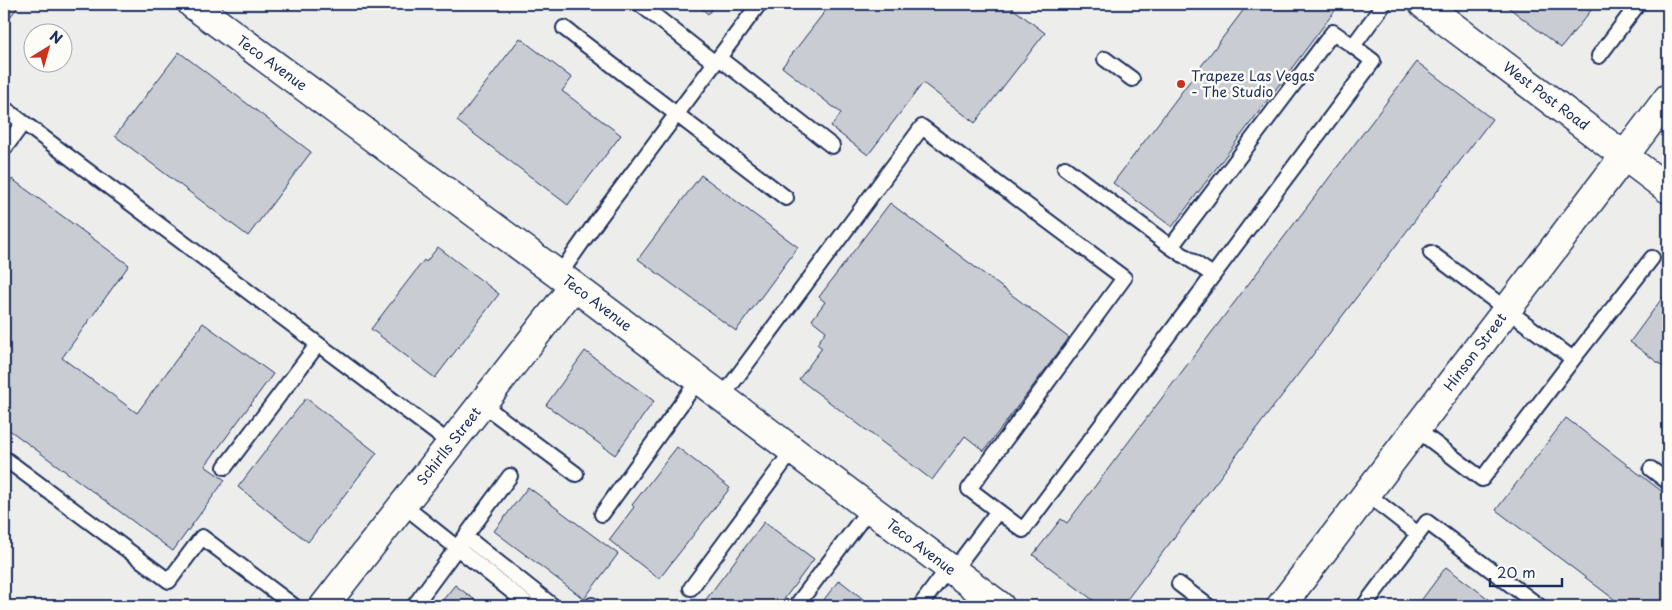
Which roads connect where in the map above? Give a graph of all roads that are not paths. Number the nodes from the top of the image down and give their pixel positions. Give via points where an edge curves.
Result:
1 (192, 4) edge
2 (640, 4) edge
3 (759, 4) edge
4 (1384, 4) edge
5 (1638, 4) edge
6 (1433, 7) edge
7 (564, 28) dead end
8 (1353, 46) junction
9 (1598, 56) dead end
10 (1105, 59) dead end
11 (717, 60) junction
12 (1132, 79) dead end
13 (1668, 98) edge
14 (4, 108) edge
15 (676, 114) junction
16 (23, 123) junction
17 (832, 146) dead end
18 (4, 149) edge
19 (1625, 155) junction
20 (1065, 168) dead end
21 (1668, 189) edge
22 (786, 198) dead end
23 (1171, 247) junction
24 (1432, 253) dead end
25 (1652, 258) dead end
26 (1213, 275) junction
27 (567, 280) junction
28 (1507, 310) junction
29 (318, 344) junction
30 (1573, 359) junction
31 (699, 380) junction
32 (722, 397) junction
33 (482, 404) junction
34 (1416, 429) junction
35 (451, 444) junction
36 (793, 450) junction
37 (4, 458) edge
38 (225, 467) dead end
39 (1651, 469) dead end
40 (576, 474) dead end
41 (510, 476) dead end
42 (1668, 482) edge
43 (1366, 494) junction
44 (403, 505) junction
45 (870, 508) junction
46 (998, 511) junction
47 (602, 514) dead end
48 (1418, 534) junction
49 (461, 542) junction
50 (951, 569) junction
51 (1179, 584) dead end
52 (691, 588) dead end
53 (294, 606) edge
54 (324, 606) edge
55 (414, 606) edge
56 (530, 606) edge
57 (553, 606) edge
58 (796, 606) edge
59 (920, 606) edge
60 (1000, 606) edge
61 (1208, 606) edge
62 (1281, 606) edge
63 (1364, 606) edge
64 (1539, 606) edge

1 - 27 street, Teco Avenue
2 - 11 lane
3 - 11 lane
4 - 8 lane
5 - 9 lane
6 - 19 street, West Post Road
7 - 15 lane
8 - 23 lane via 1333,32
8 - 26 lane via 1373,61
10 - 12 lane
11 - 15 lane
11 - 17 lane
13 - 19 street, Hinson Street
14 - 16 lane
15 - 22 lane
15 - 27 lane
16 - 18 lane
16 - 29 lane
19 - 21 street, West Post Road
19 - 28 street, Hinson Street
20 - 23 lane
23 - 26 lane
24 - 28 lane
25 - 30 lane
26 - 46 lane via 1023,530
27 - 31 street, Teco Avenue
27 - 33 street, Schirlls Street
28 - 30 lane
28 - 34 street, Hinson Street
29 - 35 lane
29 - 38 lane
30 - 34 lane via 1482,479
31 - 32 street, Teco Avenue
31 - 47 lane
32 - 36 street, Teco Avenue
32 - 46 lane via 922,127 1124,278 970,489
33 - 35 street, Schirlls Street
33 - 40 lane
34 - 43 street, Hinson Street
35 - 44 street, Schirlls Street
36 - 45 street, Teco Avenue
36 - 52 lane
37 - 53 lane via 169,581 202,537
39 - 42 lane
41 - 49 lane
43 - 48 lane
43 - 62 street, Hinson Street
44 - 49 lane
44 - 54 street, Schirlls Street
45 - 50 street, Teco Avenue
45 - 58 lane
46 - 50 lane
48 - 63 lane
48 - 64 lane via 1427,522
49 - 55 lane
49 - 56 lane
49 - 57 lane
50 - 59 lane
50 - 60 street, Teco Avenue
51 - 61 lane

